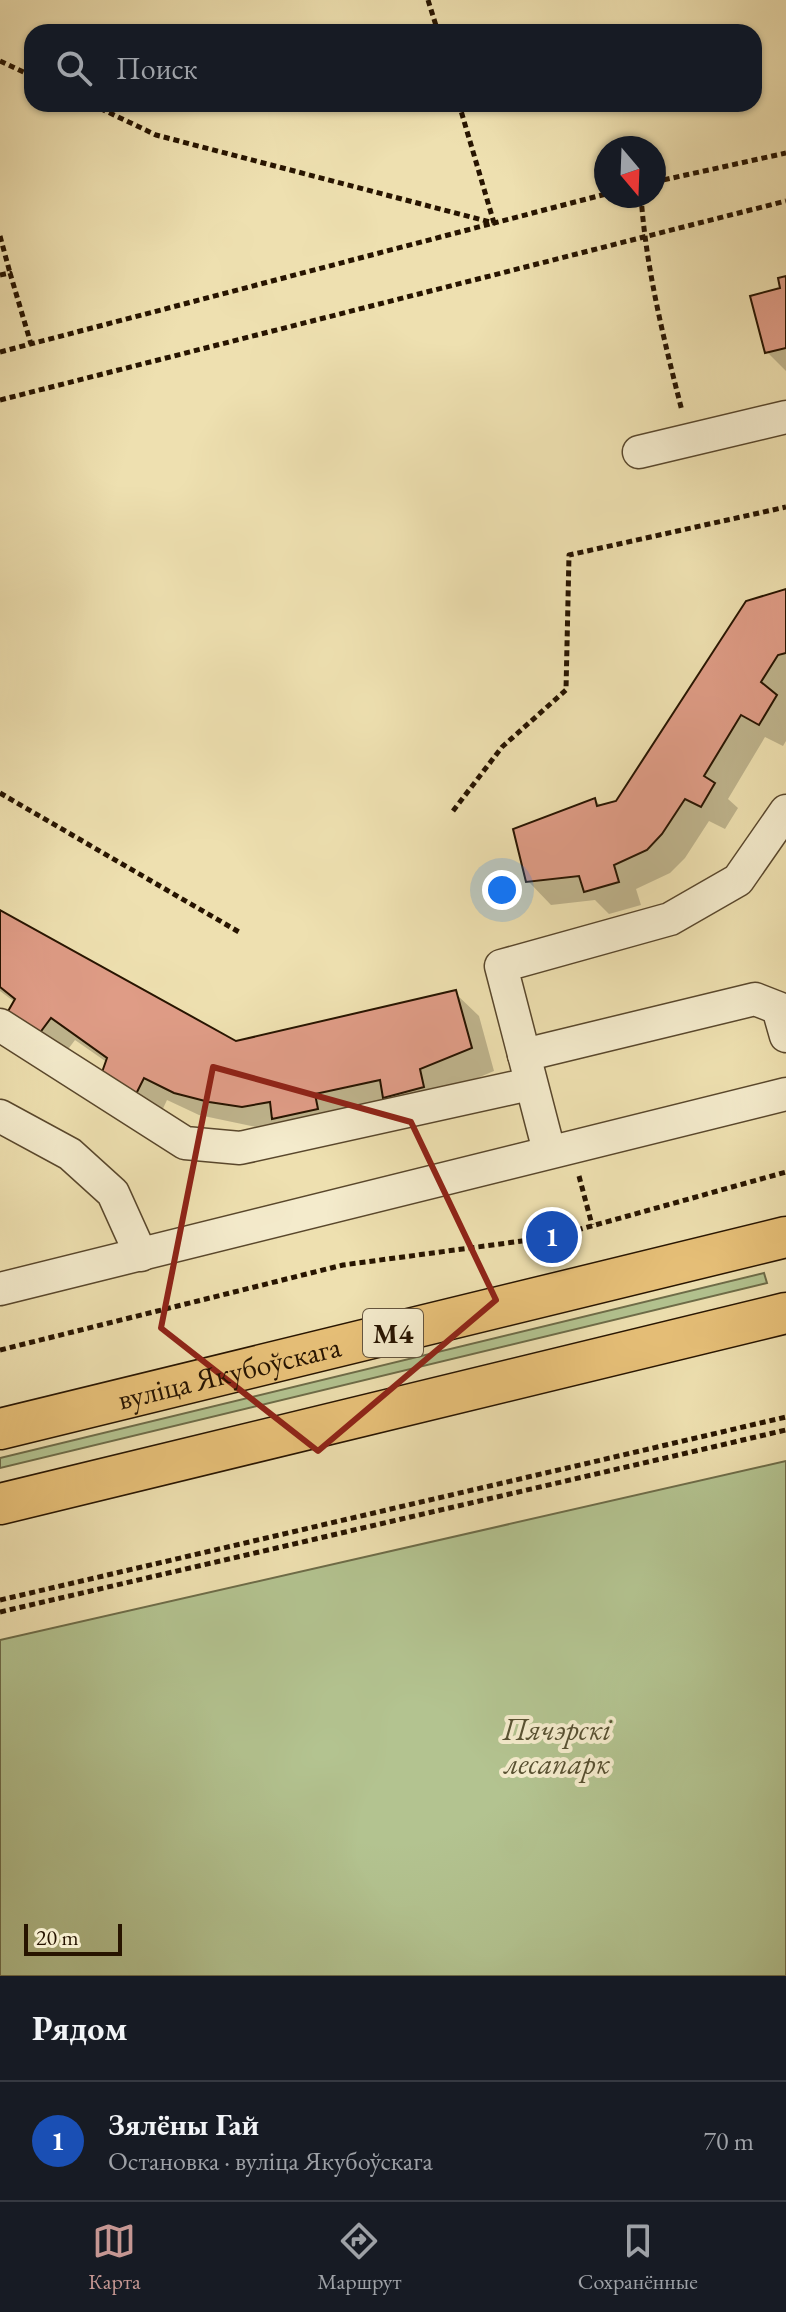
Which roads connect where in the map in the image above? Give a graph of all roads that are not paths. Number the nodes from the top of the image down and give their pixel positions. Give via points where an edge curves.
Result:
1 (786, 417) edge
2 (639, 452) dead end
3 (786, 811) edge
4 (0, 1025) edge
5 (786, 1036) edge
6 (527, 1070) junction
7 (786, 1094) edge
8 (0, 1116) edge
9 (560, 1148) junction
10 (786, 1237) edge
11 (141, 1255) junction
12 (0, 1289) edge
13 (786, 1313) edge
14 (0, 1429) edge
15 (0, 1504) edge

1 - 2 lane
3 - 6 lane via 738,880 670,919 501,966
4 - 6 lane via 185,1143 240,1148
5 - 6 lane via 778,1008 755,999
6 - 9 lane
7 - 9 lane
8 - 11 lane via 70,1154 113,1193
9 - 11 lane
10 - 14 main road, вуліца Якубоўскага / М4
11 - 12 lane
13 - 15 main road, М4

